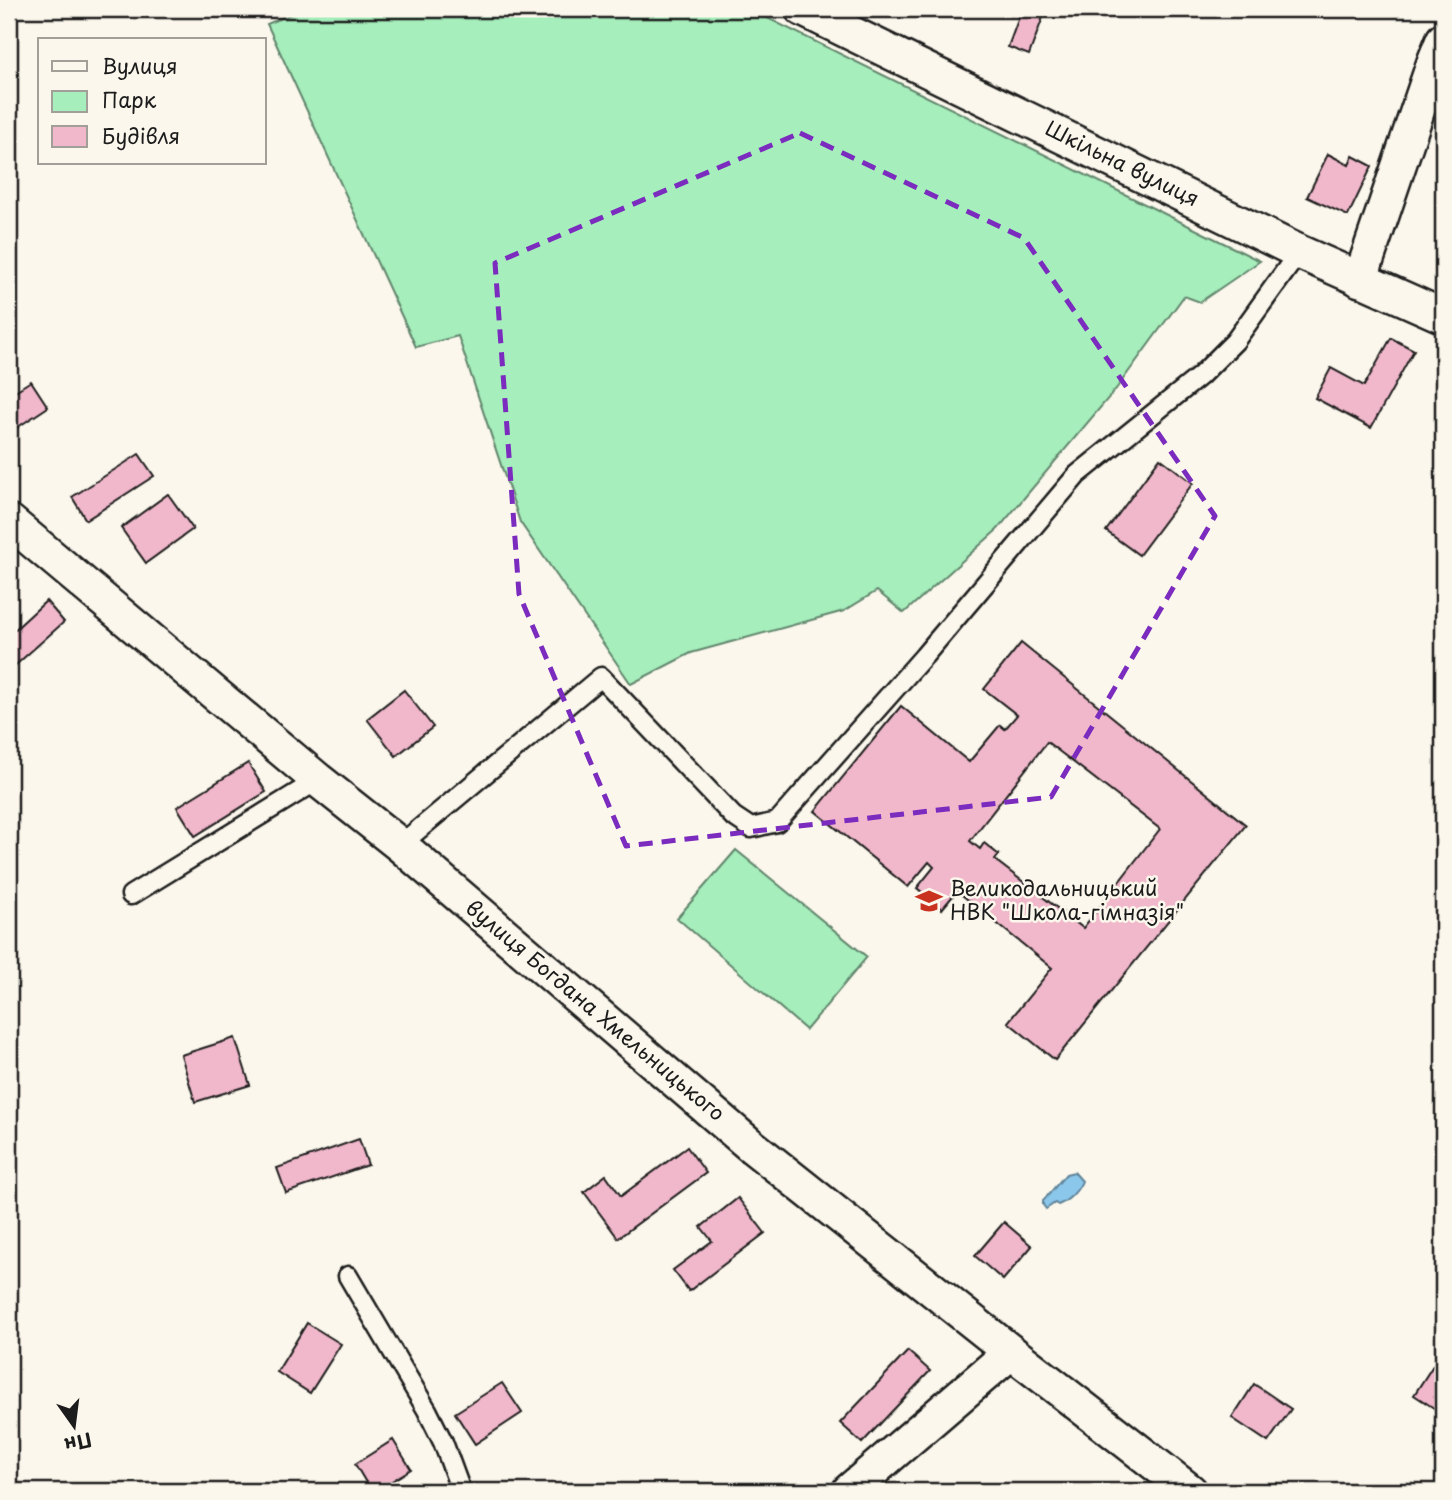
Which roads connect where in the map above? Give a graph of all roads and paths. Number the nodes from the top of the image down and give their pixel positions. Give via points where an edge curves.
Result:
1 (802, 9) edge
2 (1443, 40) edge
3 (1300, 252) junction
4 (1360, 280) junction
5 (1443, 316) edge
6 (9, 521) edge
7 (318, 780) junction
8 (400, 845) junction
9 (131, 895) dead end
10 (348, 1276) dead end
11 (1011, 1352) junction
12 (461, 1491) edge
13 (849, 1491) edge
14 (1190, 1491) edge

1 - 3 street, Шкільна вулиця
2 - 4 street
3 - 4 street, Шкільна вулиця
3 - 8 lane via 1235,341 1200,376 1077,475 777,822 751,828 733,816 601,677
4 - 5 street, Шкільна вулиця
6 - 7 street, вулиця Богдана Хмельницького
7 - 8 street, вулиця Богдана Хмельницького
7 - 9 lane
8 - 11 street, вулиця Богдана Хмельницького via 749,1144
10 - 12 lane via 427,1410
11 - 13 street
11 - 14 street, вулиця Богдана Хмельницького

